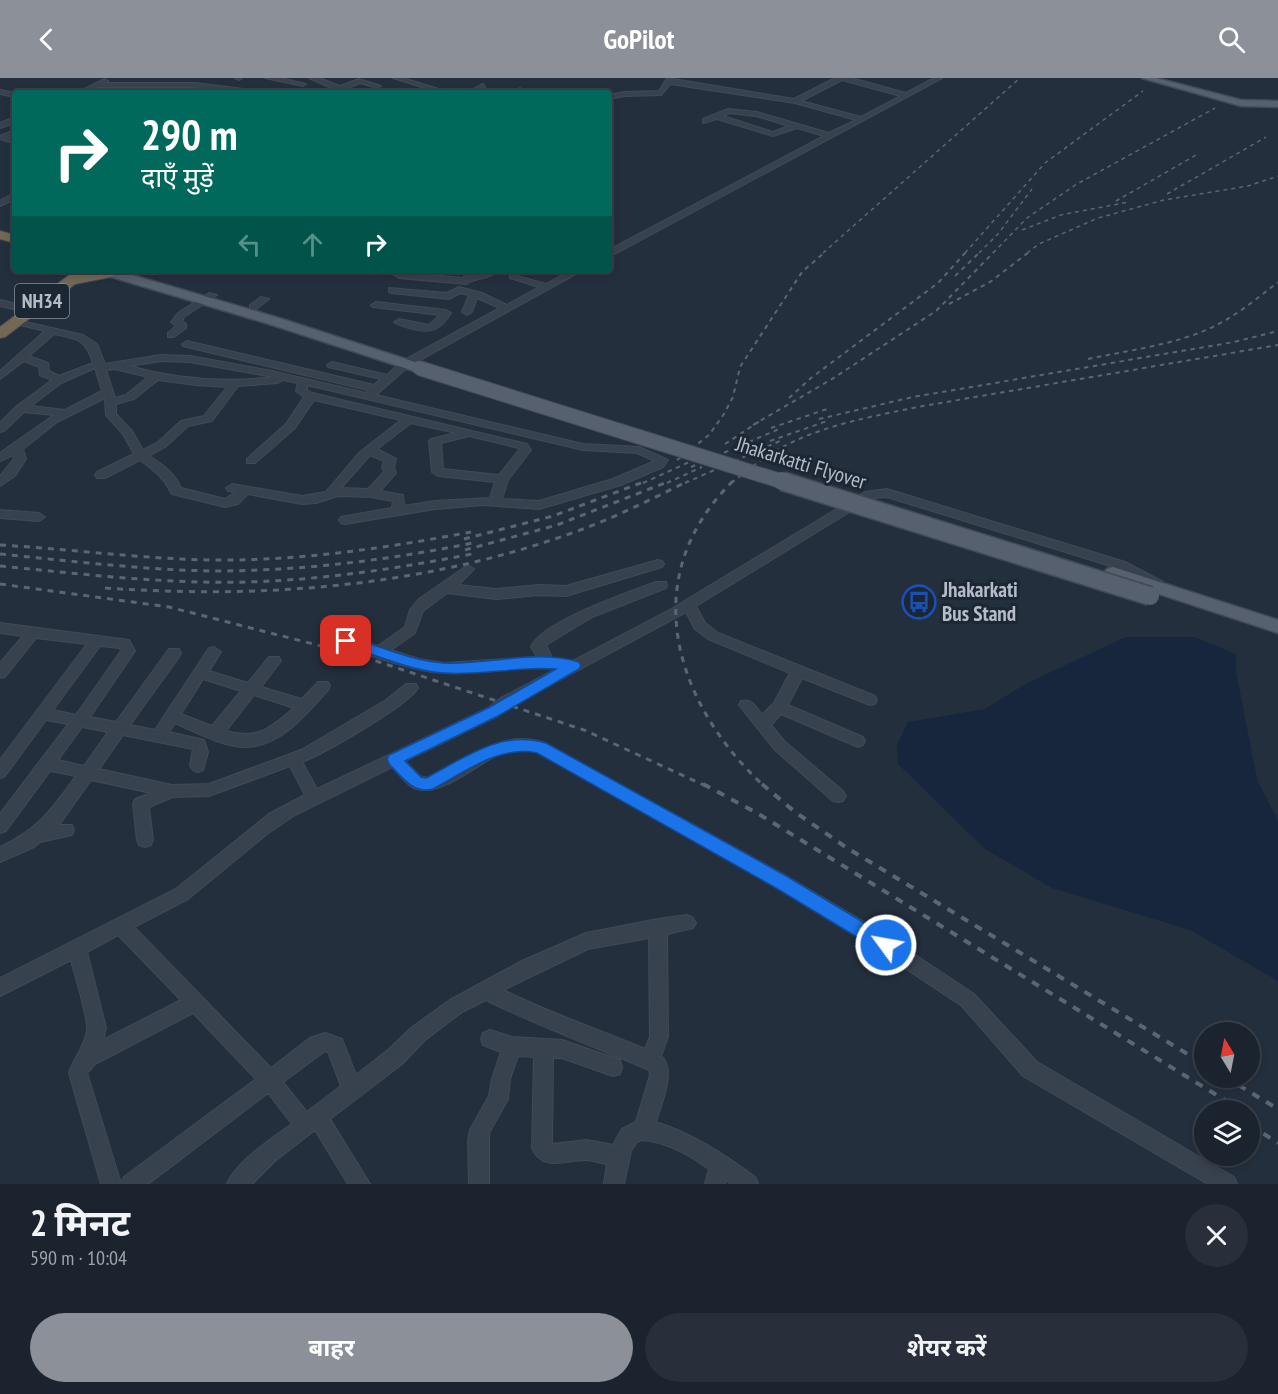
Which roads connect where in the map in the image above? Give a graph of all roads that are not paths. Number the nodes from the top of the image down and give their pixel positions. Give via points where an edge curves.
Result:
1 (110, 78) edge
2 (134, 78) edge
3 (268, 78) edge
4 (275, 78) edge
5 (312, 78) edge
6 (423, 78) edge
7 (841, 78) edge
8 (939, 78) edge
9 (1146, 78) edge
10 (669, 80) edge
11 (396, 81) edge
12 (410, 81) junction
13 (82, 82) dead end
14 (303, 84) junction
15 (442, 84) dead end
16 (123, 85) junction
17 (146, 85) junction
18 (191, 85) junction
19 (96, 86) junction
20 (483, 86) dead end
21 (434, 88) junction
22 (340, 89) joint
23 (378, 89) edge
24 (387, 89) dead end
25 (86, 90) edge
26 (112, 90) edge
27 (135, 90) edge
28 (185, 90) edge
29 (242, 90) edge
30 (292, 90) edge
31 (429, 90) edge
32 (440, 90) edge
33 (475, 90) edge
34 (907, 95) junction
35 (612, 96) edge
36 (795, 100) junction
37 (1278, 104) edge
38 (716, 116) junction
39 (862, 119) junction
40 (706, 120) dead end
41 (795, 126) junction
42 (12, 134) edge
43 (830, 136) junction
44 (12, 141) edge
45 (612, 250) edge
46 (80, 273) edge
47 (99, 273) edge
48 (114, 273) edge
49 (137, 273) edge
50 (471, 273) edge
51 (490, 273) edge
52 (573, 273) edge
53 (399, 276) dead end
54 (513, 276) dead end
55 (71, 280) junction
56 (547, 287) junction
57 (392, 290) dead end
58 (474, 294) junction
59 (208, 298) junction
60 (264, 298) dead end
61 (0, 303) edge
62 (376, 305) dead end
63 (253, 307) junction
64 (507, 308) junction
65 (30, 310) junction
66 (467, 312) dead end
67 (15, 321) junction
68 (399, 322) dead end
69 (442, 322) junction
70 (52, 330) junction
71 (466, 330) junction
72 (0, 333) edge
73 (171, 335) dead end
74 (187, 344) dead end
75 (21, 356) junction
76 (415, 363) junction
77 (332, 365) dead end
78 (101, 366) junction
79 (114, 366) junction
80 (0, 376) edge
81 (155, 376) junction
82 (288, 378) junction
83 (388, 378) junction
84 (61, 380) junction
85 (303, 382) junction
86 (234, 385) junction
87 (376, 389) junction
88 (311, 396) junction
89 (108, 397) junction
90 (368, 397) junction
91 (21, 408) junction
92 (64, 413) junction
93 (408, 420) junction
94 (0, 429) edge
95 (472, 434) junction
96 (538, 436) junction
97 (520, 445) junction
98 (17, 447) junction
99 (369, 450) junction
100 (140, 455) junction
101 (0, 458) edge
102 (251, 460) dead end
103 (101, 475) dead end
104 (502, 479) junction
105 (0, 482) edge
106 (232, 488) dead end
107 (245, 491) junction
108 (331, 493) junction
109 (371, 493) junction
110 (495, 501) junction
111 (398, 511) junction
112 (0, 514) edge
113 (39, 517) dead end
114 (345, 520) dead end
115 (658, 564) dead end
116 (468, 569) dead end
117 (661, 585) dead end
118 (444, 588) junction
119 (1158, 592) junction
120 (688, 603) junction
121 (1278, 627) edge
122 (0, 628) edge
123 (34, 631) junction
124 (328, 636) dead end
125 (1278, 639) edge
126 (97, 640) junction
127 (381, 651) junction
128 (214, 652) dead end
129 (174, 653) dead end
130 (274, 661) dead end
131 (548, 662) junction
132 (574, 666) junction
133 (799, 670) junction
134 (0, 673) edge
135 (200, 673) junction
136 (323, 686) dead end
137 (411, 688) dead end
138 (252, 689) junction
139 (870, 700) dead end
140 (746, 705) dead end
141 (306, 706) junction
142 (779, 707) junction
143 (43, 714) junction
144 (172, 716) junction
145 (79, 721) junction
146 (761, 725) junction
147 (118, 729) junction
148 (216, 732) junction
149 (158, 737) junction
150 (858, 741) dead end
151 (394, 759) junction
152 (294, 760) junction
153 (47, 764) junction
154 (198, 766) dead end
155 (0, 772) edge
156 (87, 772) junction
157 (172, 791) junction
158 (838, 796) dead end
159 (314, 798) junction
160 (0, 826) edge
161 (66, 830) dead end
162 (39, 835) junction
163 (145, 840) dead end
164 (0, 855) edge
165 (687, 922) dead end
166 (121, 926) junction
167 (658, 927) junction
168 (77, 948) junction
169 (0, 987) edge
170 (485, 990) junction
171 (194, 1003) junction
172 (490, 1039) dead end
173 (512, 1046) junction
174 (544, 1048) junction
175 (88, 1057) junction
176 (650, 1060) junction
177 (613, 1068) dead end
178 (270, 1080) junction
179 (352, 1089) junction
180 (311, 1120) junction
181 (644, 1129) junction
182 (620, 1156) junction
183 (717, 1174) edge
184 (111, 1184) edge
185 (131, 1184) edge
186 (237, 1184) edge
187 (360, 1184) edge
188 (479, 1184) edge
189 (614, 1184) edge
190 (748, 1184) edge
191 (1227, 1184) edge

1 - 19 street
2 - 16 street
3 - 4 street
4 - 14 street
5 - 14 street
5 - 22 street
6 - 12 street
7 - 34 street
7 - 36 street
8 - 34 street
9 - 37 main road via 1241,103
10 - 35 street via 658,94
10 - 36 street
11 - 12 street
12 - 21 street
13 - 19 street
14 - 30 street
15 - 21 street
16 - 17 street
16 - 19 street
16 - 26 street
17 - 18 street
17 - 27 street
18 - 28 street
18 - 29 street
19 - 25 street
20 - 33 street
21 - 31 street
21 - 32 street
22 - 23 street via 358,81
23 - 24 street
34 - 39 street
36 - 39 street
38 - 40 street
38 - 41 street via 728,111 757,114
38 - 41 street via 773,134
39 - 43 street
41 - 43 street
42 - 44 street via 3,138
43 - 45 street
46 - 55 highway, NH34
47 - 55 highway
48 - 59 main road
49 - 59 main road
50 - 51 street via 483,277
50 - 53 street via 466,281
52 - 56 street
54 - 56 street
55 - 65 highway, NH34
56 - 64 street
57 - 58 street via 448,296 459,290
58 - 64 street
58 - 66 street
59 - 63 main road
59 - 73 street via 181,315 176,322 183,326
59 - 76 main road
60 - 63 street
61 - 65 street
62 - 69 street via 446,313
63 - 76 main road
64 - 71 street
65 - 67 highway, NH34
67 - 70 street
67 - 72 highway, NH34
68 - 69 street via 432,329
69 - 71 street
70 - 75 street
70 - 78 street via 88,341
71 - 76 street
74 - 87 street
75 - 80 street
75 - 84 street via 44,365 44,373
76 - 83 street
76 - 119 main road, Jhakarkatti Flyover, bridge
76 - 119 main road, Jhakarkatti Flyover via 1113,573
77 - 83 street
78 - 79 street
78 - 84 street via 89,366
78 - 89 street
79 - 81 street
79 - 82 street via 174,358
81 - 86 street via 197,384
81 - 89 street via 130,397
82 - 85 street
82 - 86 street
83 - 87 street
84 - 91 street
85 - 88 street via 301,391
85 - 90 street
86 - 100 street via 208,419 185,423 161,445
87 - 90 street
88 - 93 street
88 - 102 street via 291,426
89 - 92 street
89 - 100 street via 111,415 128,433
90 - 96 street
91 - 92 street
91 - 94 street
92 - 98 street
93 - 95 street
93 - 99 street
95 - 97 street
95 - 104 street via 435,441 438,472
96 - 97 street
96 - 110 street via 583,447 639,450 662,460 617,482 539,505
97 - 104 street via 525,450
98 - 101 street
98 - 105 street via 18,463
99 - 108 street
99 - 109 street via 390,459 390,473
100 - 103 street
100 - 107 street via 158,467 176,491 225,503
104 - 110 street
106 - 107 street
107 - 108 street via 307,500
108 - 109 street
109 - 111 street via 399,498
110 - 111 street
111 - 114 street
112 - 113 street
115 - 118 street via 570,591 504,594
116 - 118 street
117 - 131 street via 587,614 540,642 538,647
118 - 127 street via 416,610 411,630
119 - 120 street via 1121,565 877,493
119 - 121 main road
119 - 125 main road, Jhakarkatti Flyover via 1183,606
120 - 132 street
120 - 133 street via 700,626 713,636
122 - 123 street
123 - 126 street
123 - 134 street
124 - 127 street
126 - 143 street
126 - 145 street via 124,644 128,651
127 - 131 street via 444,668
128 - 135 street
129 - 147 street
130 - 138 street
131 - 132 street
132 - 151 street via 493,712
133 - 139 street
133 - 142 street
135 - 138 street
135 - 144 street
136 - 141 street
137 - 152 street via 391,704
138 - 141 street
138 - 148 street
140 - 146 street
141 - 148 street via 256,740 243,741
142 - 146 street
142 - 150 street
143 - 145 street
143 - 155 street
144 - 148 street
144 - 149 street
145 - 147 street
145 - 153 street
146 - 158 street
147 - 149 street
147 - 156 street
149 - 154 street via 199,744
151 - 159 street
151 - 191 street via 416,782 428,784 499,747 540,747 867,933 968,1000 1030,1069
152 - 157 street via 209,790
152 - 159 street
153 - 156 street
153 - 160 street
156 - 157 street
156 - 162 street
157 - 163 street via 141,804
159 - 166 street via 274,819 182,894
161 - 162 street
162 - 164 street
165 - 167 street
166 - 168 street
166 - 171 street
167 - 170 street via 586,941
167 - 176 street via 659,1037
168 - 169 street
168 - 175 street via 97,1028
170 - 176 street via 536,1015
170 - 179 street via 431,1023
171 - 175 street
171 - 178 street
172 - 173 street
173 - 174 street
173 - 188 street via 498,1099 480,1130
174 - 177 street via 570,1052
174 - 182 street via 544,1152 587,1150
175 - 184 street via 78,1073
176 - 181 street via 657,1064 659,1075
178 - 179 street via 325,1041 335,1046
178 - 180 street
178 - 185 street
179 - 180 street
180 - 186 street via 253,1166
180 - 187 street
181 - 182 street via 628,1137
181 - 183 street via 672,1137
182 - 189 street
183 - 190 street

